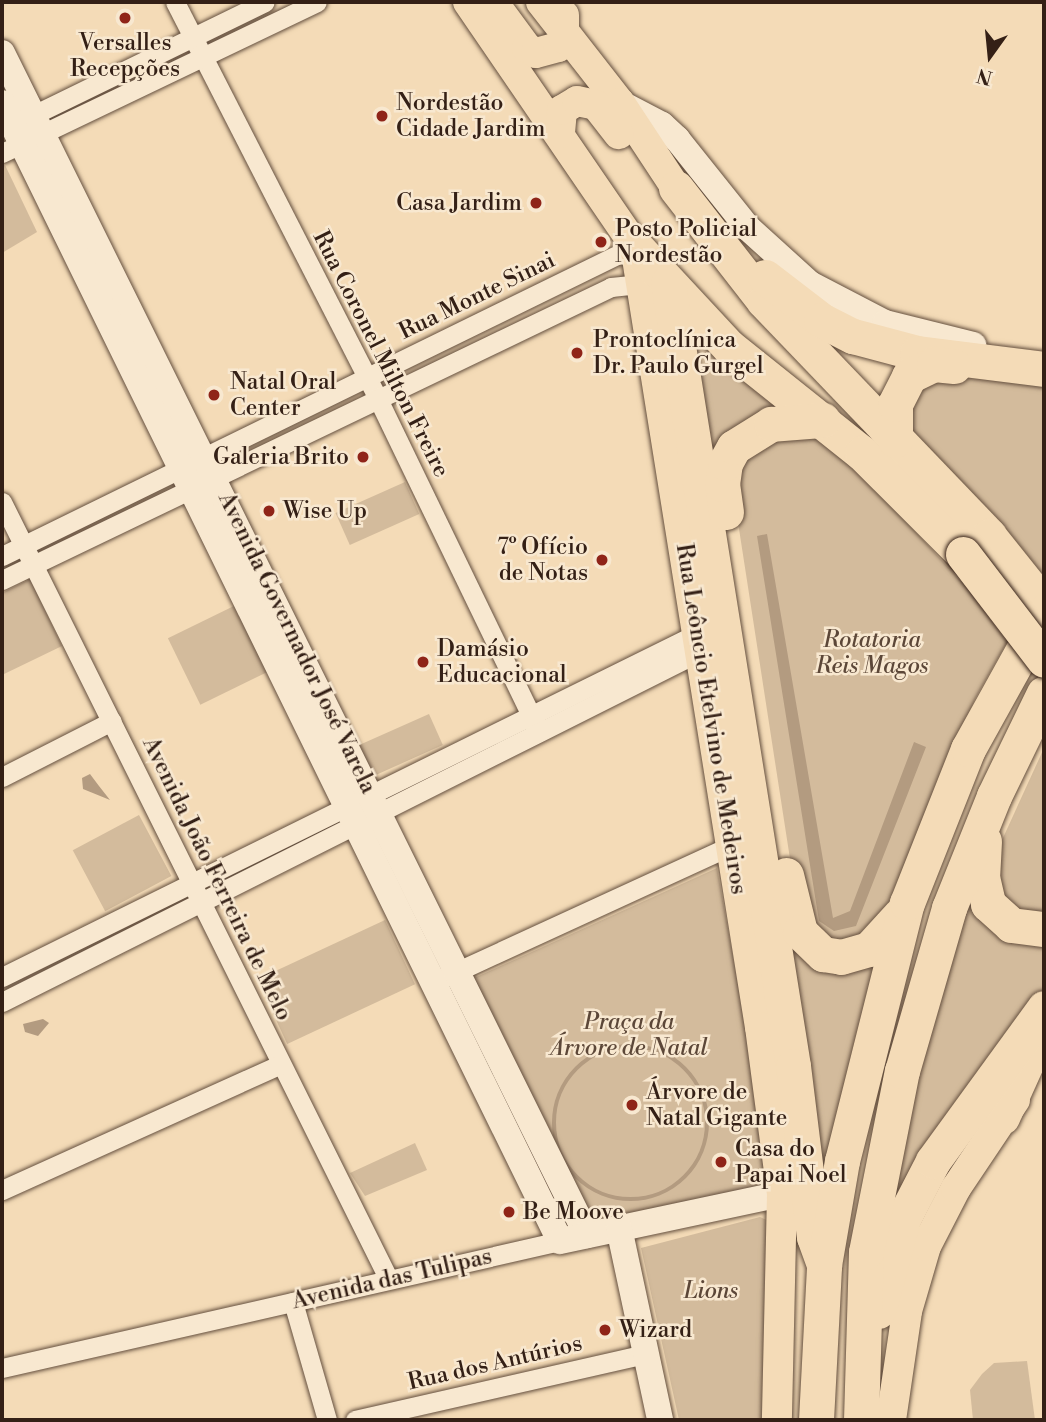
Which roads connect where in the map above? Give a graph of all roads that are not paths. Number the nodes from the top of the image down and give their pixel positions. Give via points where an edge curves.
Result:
1 (175, 2) edge
2 (265, 2) edge
3 (317, 2) edge
4 (468, 2) edge
5 (493, 2) edge
6 (541, 2) edge
7 (564, 2) edge
8 (564, 32) junction
9 (193, 38) junction
10 (2, 53) edge
11 (204, 59) junction
12 (620, 103) junction
13 (16, 129) edge
14 (560, 133) junction
15 (676, 188) joint
16 (709, 232) junction
17 (635, 246) junction
18 (600, 263) junction
19 (639, 284) junction
20 (418, 354) junction
21 (1044, 356) edge
22 (1044, 369) edge
23 (425, 374) junction
24 (367, 377) junction
25 (1044, 378) edge
26 (377, 397) junction
27 (823, 420) junction
28 (895, 440) junction
29 (199, 472) junction
30 (2, 502) edge
31 (24, 545) junction
32 (976, 545) junction
33 (2, 556) edge
34 (34, 564) junction
35 (2, 580) edge
36 (1044, 605) edge
37 (1044, 612) edge
38 (699, 642) junction
39 (1044, 660) edge
40 (1044, 693) edge
41 (112, 721) junction
42 (535, 724) junction
43 (2, 777) edge
44 (365, 809) junction
45 (985, 820) junction
46 (730, 846) junction
47 (191, 884) junction
48 (200, 903) junction
49 (907, 903) junction
50 (1044, 929) edge
51 (446, 976) junction
52 (2, 977) edge
53 (2, 1002) edge
54 (1044, 1008) edge
55 (1044, 1023) edge
56 (1044, 1063) edge
57 (281, 1064) junction
58 (1002, 1117) junction
59 (2, 1190) edge
60 (782, 1194) junction
61 (619, 1228) junction
62 (587, 1235) junction
63 (560, 1241) junction
64 (824, 1265) junction
65 (388, 1278) junction
66 (293, 1302) junction
67 (645, 1353) junction
68 (2, 1368) edge
69 (861, 1405) edge
70 (327, 1420) edge
71 (355, 1420) edge
72 (660, 1420) edge
73 (778, 1420) edge
74 (816, 1420) edge
75 (891, 1420) edge

1 - 9 street, Rua Coronel Milton Freire
2 - 9 street
3 - 11 street
4 - 14 main road
5 - 8 main road via 527,48 536,53 558,47
6 - 8 main road
7 - 8 main road
8 - 12 main road
9 - 11 street, Rua Coronel Milton Freire
9 - 13 street
10 - 13 street, Avenida Governador José Varela
11 - 13 street
11 - 24 street, Rua Coronel Milton Freire
12 - 15 main road
12 - 21 street via 662,125 771,251 843,305 944,340
13 - 29 street, Avenida Governador José Varela
14 - 16 main road via 564,107 577,101 596,105 663,192
14 - 17 main road
15 - 16 highway
16 - 22 highway via 821,320 853,336 917,352
16 - 28 highway via 764,301
17 - 18 street, Rua Monte Sinai
17 - 19 highway
18 - 19 street
18 - 20 street, Rua Monte Sinai
19 - 23 street, Rua Monte Sinai
19 - 27 highway
19 - 38 main road, Rua Leôncio Etelvino de Medeiros
19 - 64 highway via 790,1052 814,1237
20 - 23 street via 430,362
20 - 24 street, Rua Monte Sinai
23 - 26 street, Rua Monte Sinai
24 - 26 street, Rua Coronel Milton Freire
24 - 29 street, Rua Monte Sinai
25 - 28 highway via 934,364 921,368 900,388 893,420
26 - 29 street, Rua Monte Sinai
26 - 42 street, Rua Coronel Milton Freire
27 - 32 highway
27 - 49 highway via 793,419 751,432 730,455 722,484 790,898 796,924 808,944 823,954 841,957 879,941
28 - 32 highway
29 - 31 street, Rua Monte Sinai
29 - 34 street, Rua Monte Sinai
29 - 44 street, Avenida Governador José Varela
30 - 31 street, Avenida João Ferreira de Melo
31 - 33 street, Rua Monte Sinai
31 - 34 street, Avenida João Ferreira de Melo
32 - 36 highway
32 - 39 highway, bridge
34 - 35 street, Rua Monte Sinai
34 - 41 street, Avenida João Ferreira de Melo
37 - 49 highway via 968,749
38 - 42 street
38 - 46 main road, Rua Leôncio Etelvino de Medeiros
40 - 45 highway
41 - 43 street
41 - 47 street, Avenida João Ferreira de Melo
42 - 44 street
44 - 47 street
44 - 48 street
44 - 51 street, Avenida Governador José Varela
45 - 50 highway via 982,877 988,904 1011,925
45 - 69 highway via 934,955 887,1137 866,1252
46 - 51 street
46 - 60 main road, Rua Leôncio Etelvino de Medeiros
47 - 48 street, Avenida João Ferreira de Melo
47 - 52 street
48 - 53 street
48 - 57 street, Avenida João Ferreira de Melo
49 - 64 highway via 864,1063
51 - 62 street, Avenida Governador José Varela
51 - 63 street, Avenida Governador José Varela
54 - 69 highway via 933,1161 916,1192 893,1248
55 - 58 highway
56 - 58 main road
57 - 59 street
57 - 65 street, Avenida João Ferreira de Melo
58 - 75 main road via 956,1188 915,1276
60 - 61 street, Avenida das Tulipas
60 - 73 main road, Rua Leôncio Etelvino de Medeiros
61 - 62 street, Avenida das Tulipas
61 - 67 street
62 - 63 street, Avenida das Tulipas
63 - 65 street, Avenida das Tulipas
64 - 74 highway
65 - 66 street, Avenida das Tulipas
66 - 68 street, Avenida das Tulipas
66 - 70 street
67 - 71 street, Rua dos Antúrios
67 - 72 street

